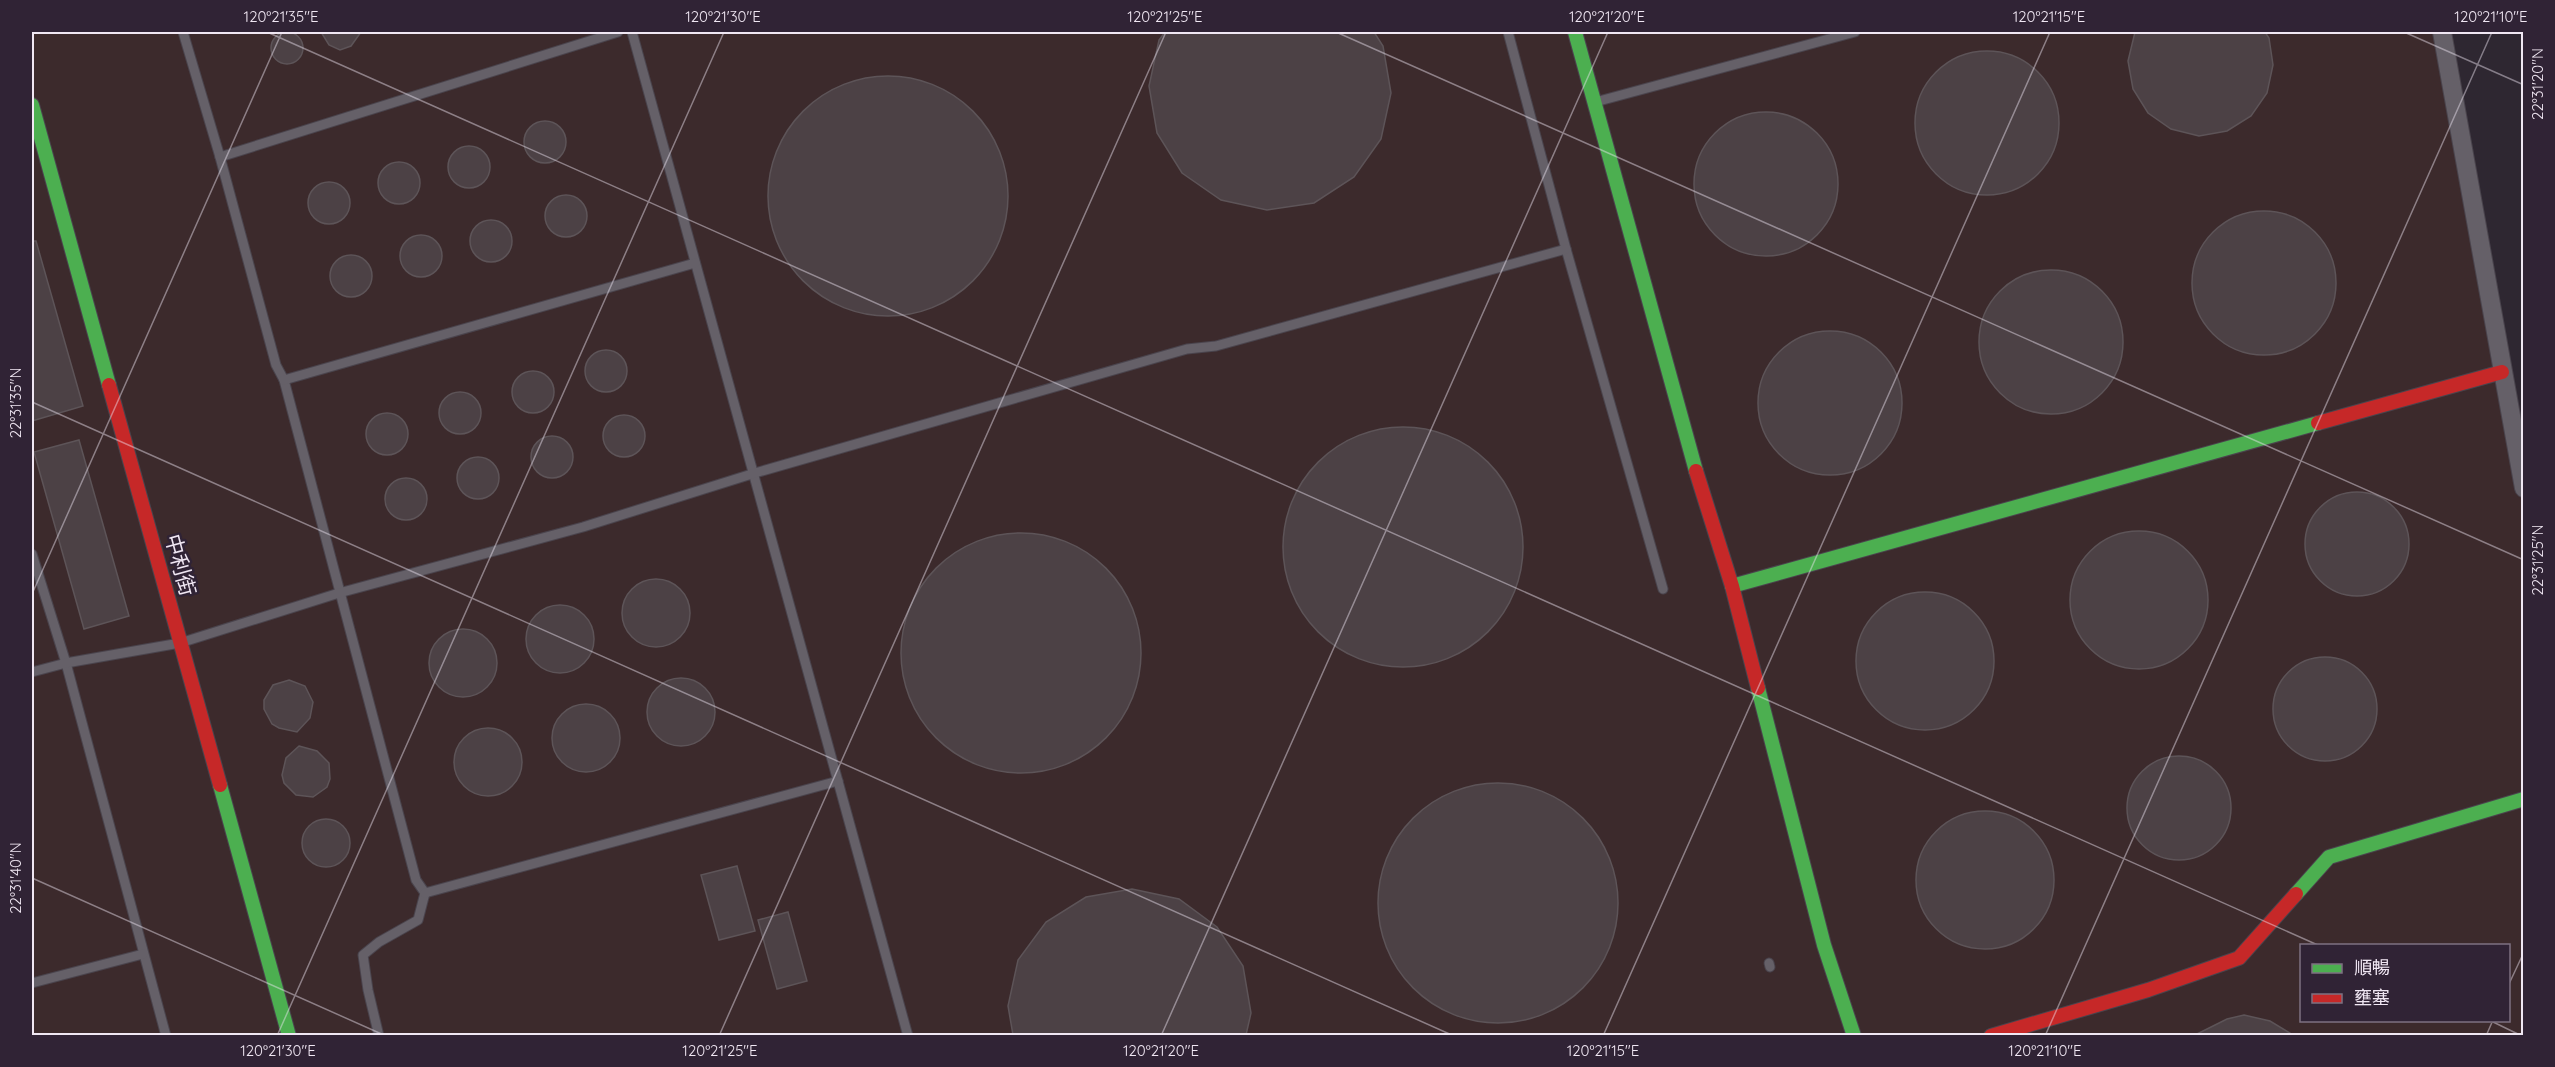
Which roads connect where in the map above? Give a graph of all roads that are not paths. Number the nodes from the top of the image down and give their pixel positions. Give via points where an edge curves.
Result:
1 (183, 32) edge
2 (618, 32) edge
3 (632, 32) edge
4 (1508, 32) edge
5 (1575, 32) edge
6 (1855, 32) edge
7 (2442, 32) edge
8 (1596, 102) junction
9 (32, 105) edge
10 (220, 156) junction
11 (1566, 249) junction
12 (695, 263) junction
13 (2502, 372) junction
14 (284, 380) junction
15 (755, 473) junction
16 (2523, 488) edge
17 (32, 554) edge
18 (1732, 586) junction
19 (1662, 589) dead end
20 (339, 593) junction
21 (180, 643) junction
22 (66, 663) junction
23 (32, 672) edge
24 (838, 781) junction
25 (2523, 799) edge
26 (425, 893) junction
27 (143, 954) junction
28 (32, 983) edge
29 (166, 1035) edge
30 (289, 1035) edge
31 (379, 1035) edge
32 (908, 1035) edge
33 (1854, 1035) edge
34 (1991, 1035) edge

1 - 10 lane
2 - 10 lane
3 - 12 lane
4 - 11 lane
5 - 8 street
6 - 8 lane
7 - 13 street
8 - 18 street via 1702,493
9 - 21 street, 中利街
10 - 14 lane via 276,365
11 - 15 lane via 1216,346 1187,350
11 - 19 lane
12 - 14 lane
12 - 15 lane
13 - 16 street
13 - 18 street
14 - 20 lane
15 - 20 lane via 583,527
15 - 24 lane
17 - 22 lane
18 - 33 street via 1824,945
20 - 21 lane
20 - 26 lane via 416,880
21 - 22 lane
21 - 30 street, 中利街
22 - 23 lane
22 - 27 lane
24 - 26 lane
24 - 32 lane
25 - 34 street via 2329,857 2239,958 2148,990
26 - 31 lane via 418,920 363,955
27 - 28 lane
27 - 29 lane

